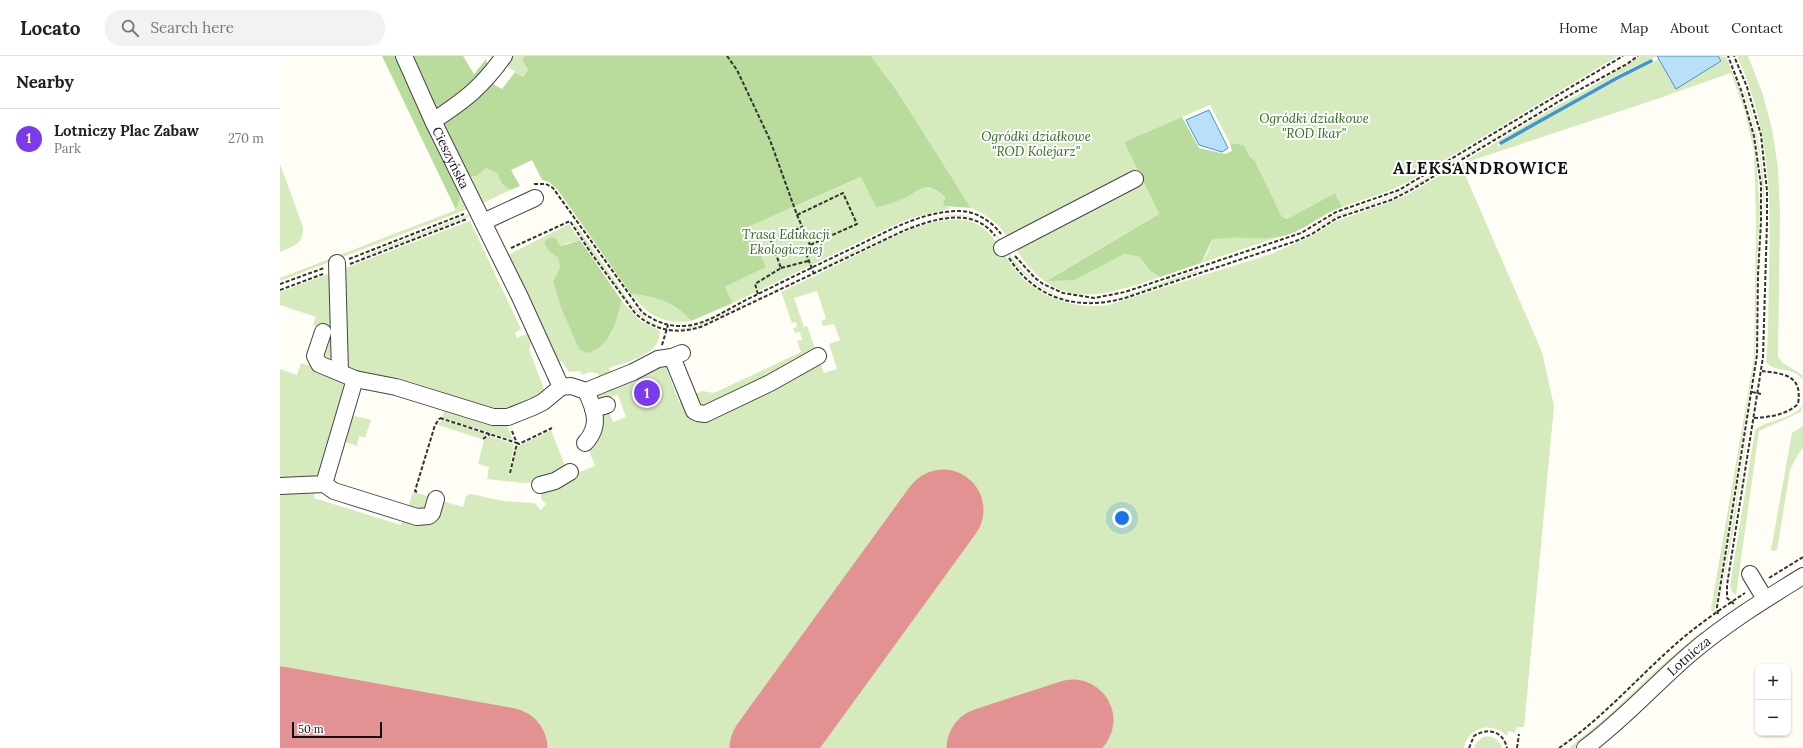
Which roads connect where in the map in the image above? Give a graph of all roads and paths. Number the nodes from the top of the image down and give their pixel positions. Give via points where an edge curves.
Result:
1 (404, 56) edge
2 (504, 56) edge
3 (727, 56) edge
4 (1623, 56) edge
5 (1638, 56) edge
6 (1728, 56) edge
7 (1734, 56) edge
8 (1747, 87) junction
9 (1741, 90) junction
10 (433, 121) junction
11 (1135, 179) dead end
12 (532, 192) joint
13 (480, 215) junction
14 (797, 215) junction
15 (802, 227) junction
16 (521, 244) dead end
17 (810, 245) junction
18 (1005, 246) junction
19 (808, 261) junction
20 (337, 266) junction
21 (781, 268) junction
22 (811, 268) junction
23 (814, 274) junction
24 (280, 284) edge
25 (280, 290) edge
26 (758, 294) junction
27 (668, 325) junction
28 (666, 330) junction
29 (323, 332) dead end
30 (1758, 335) junction
31 (1765, 335) junction
32 (671, 356) junction
33 (818, 356) dead end
34 (1762, 371) junction
35 (340, 372) junction
36 (355, 379) junction
37 (561, 387) junction
38 (586, 391) junction
39 (1752, 392) junction
40 (1759, 394) junction
41 (446, 402) junction
42 (1754, 418) junction
43 (552, 428) dead end
44 (490, 434) dead end
45 (483, 439) dead end
46 (585, 443) dead end
47 (510, 472) dead end
48 (570, 472) dead end
49 (324, 484) junction
50 (540, 485) dead end
51 (280, 486) edge
52 (417, 492) dead end
53 (436, 499) dead end
54 (1750, 574) dead end
55 (1803, 576) edge
56 (1765, 599) junction
57 (1718, 612) junction
58 (1719, 616) dead end
59 (1519, 734) dead end
60 (1468, 748) edge
61 (1507, 748) edge
62 (1516, 748) edge
63 (1559, 748) edge
64 (1585, 748) edge

1 - 10 street
2 - 10 street, Cieszyńska via 479,88
3 - 14 path via 737,70 770,140
4 - 18 path via 1399,190 1336,212 1301,233 1125,292 1094,298 1063,294 1035,278
5 - 18 path via 1402,195 1337,218 1296,241 1125,298 1089,304 1070,302 1052,296 1022,275
6 - 9 path
7 - 8 path
8 - 9 path
8 - 31 path via 1761,135 1767,191
9 - 30 path via 1754,136 1761,184
10 - 13 street, Cieszyńska
11 - 18 street
12 - 13 street
12 - 27 path via 542,183 553,188 637,307 652,319
13 - 20 path
13 - 20 path
13 - 37 street, Cieszyńska
14 - 15 path
14 - 17 path via 843,193 857,224
15 - 17 path
15 - 21 path via 771,242
16 - 28 path via 570,221 635,313 644,321
17 - 19 path
18 - 22 path via 993,225 980,216 964,211 950,212 905,224
18 - 23 path via 980,223 962,217 948,218 903,231
19 - 21 path
19 - 22 path
20 - 24 path
20 - 25 path
20 - 35 street
21 - 26 path via 755,284
22 - 23 path
22 - 26 path
23 - 28 path via 703,326 688,330
26 - 27 path via 699,322 685,326
27 - 28 path
28 - 32 path
29 - 35 street via 316,361
30 - 31 path
30 - 39 path via 1758,355
31 - 34 path
32 - 33 street via 694,411 705,414 770,383
32 - 38 street
34 - 40 path
34 - 42 path via 1795,378 1799,382 1801,394 1798,404 1786,412 1766,418
35 - 36 street
36 - 41 street via 396,387
36 - 49 street
37 - 38 street via 571,386
37 - 41 street via 543,402 508,416 492,417
38 - 46 street via 600,407 594,431
39 - 40 path
39 - 57 path
40 - 42 path
41 - 52 path via 435,425 415,491
42 - 57 path via 1727,586 1727,598 1730,602
43 - 47 path via 517,443
44 - 45 path
48 - 50 street via 555,481
49 - 51 street
49 - 53 street via 334,491 417,517 429,516
54 - 56 street
55 - 56 street, Lotnicza
56 - 64 street, Lotnicza via 1724,626 1690,654
57 - 58 path
57 - 63 path via 1679,642 1598,718
59 - 62 path
60 - 61 path via 1474,736 1485,731 1498,733

